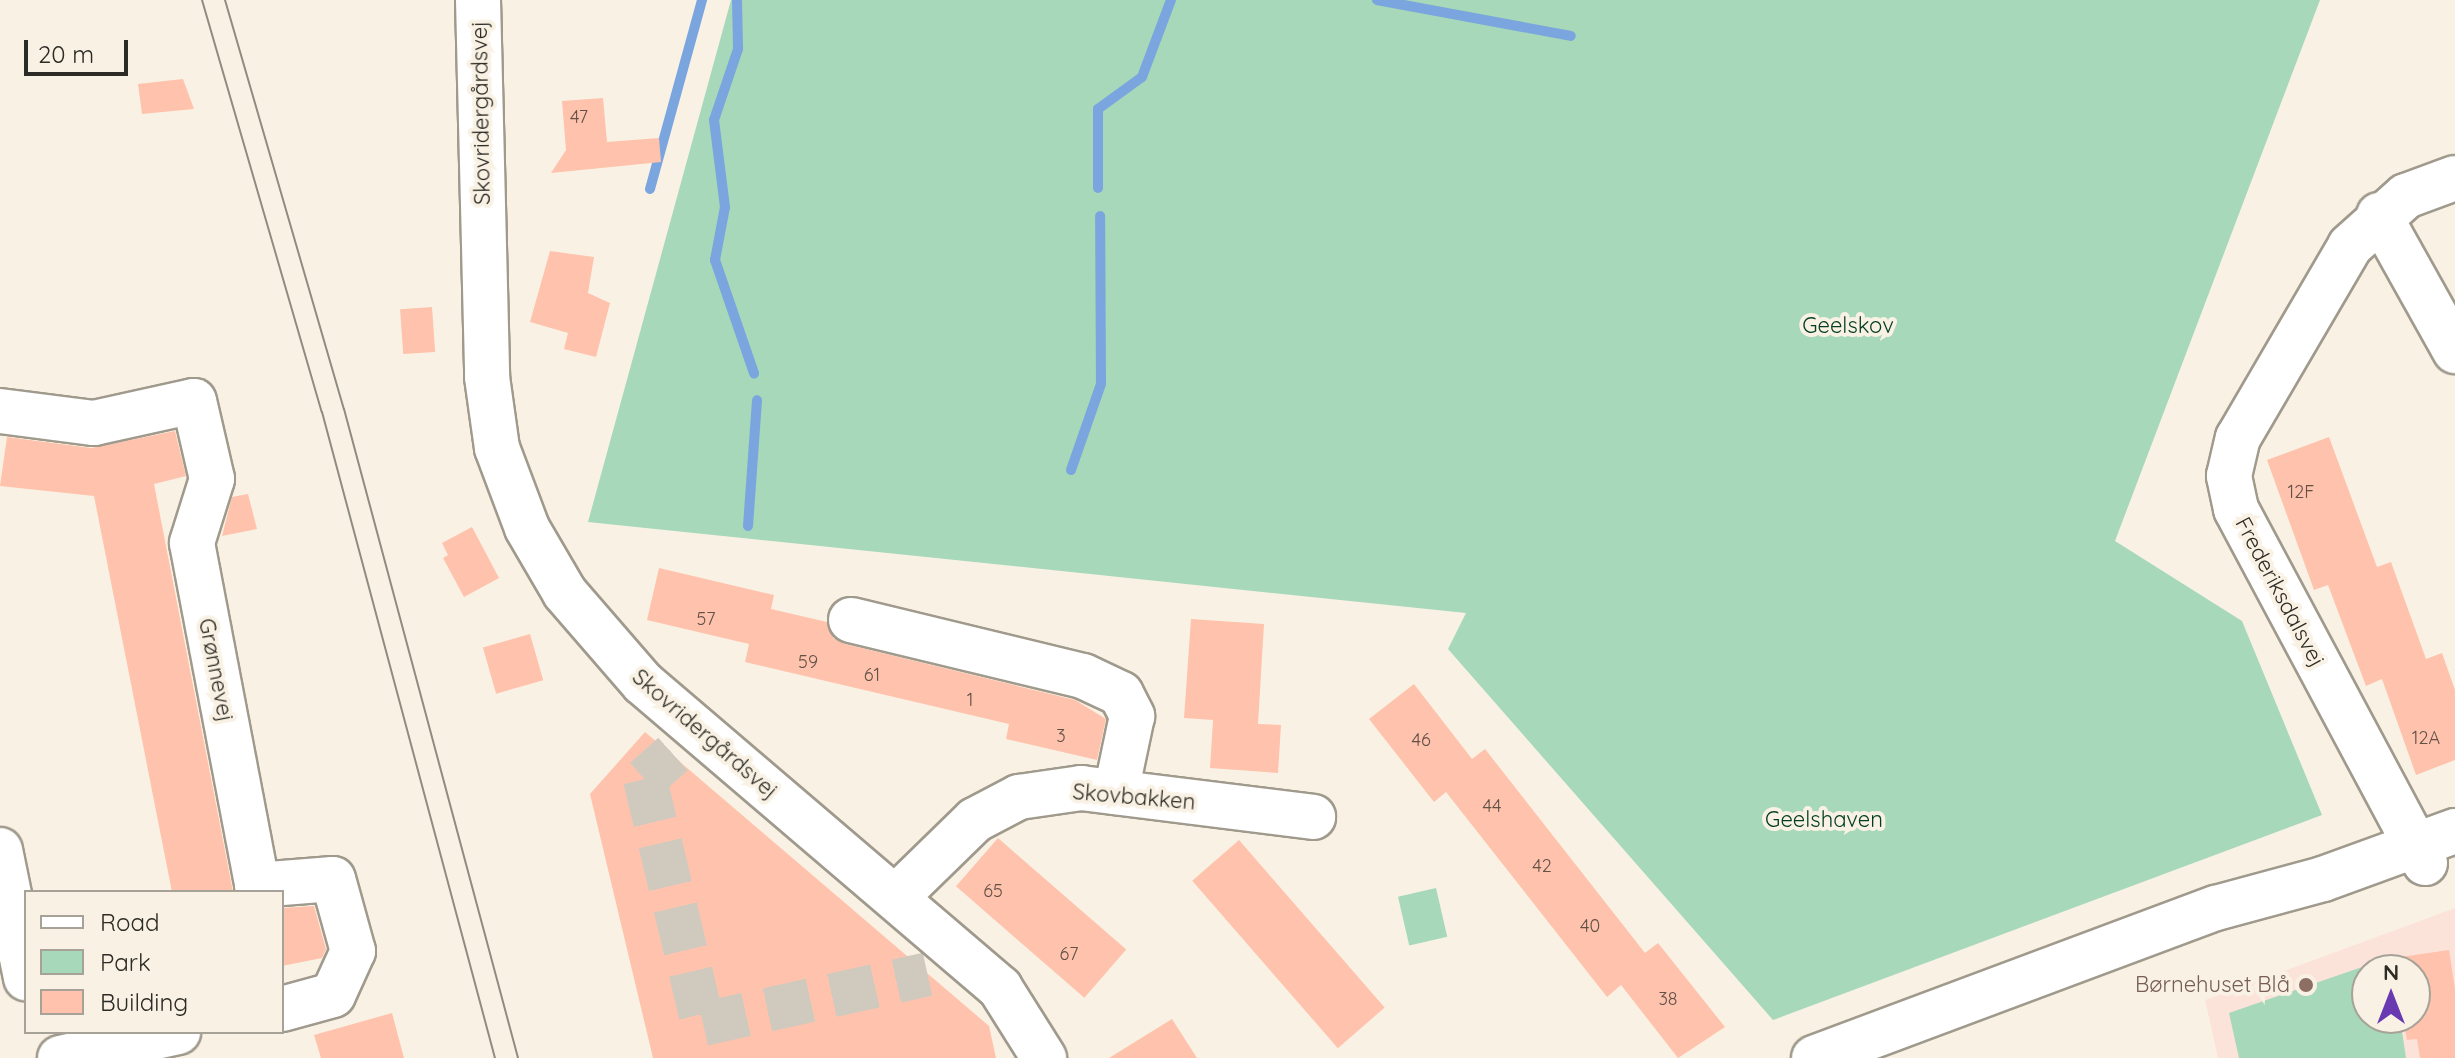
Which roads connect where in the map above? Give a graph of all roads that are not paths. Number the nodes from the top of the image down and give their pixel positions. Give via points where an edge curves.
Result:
1 (478, 0) edge
2 (2455, 178) edge
3 (2379, 215) junction
4 (2455, 351) edge
5 (0, 411) edge
6 (851, 620) dead end
7 (1116, 792) junction
8 (1313, 817) dead end
9 (2438, 848) edge
10 (0, 850) edge
11 (896, 897) junction
12 (24, 968) edge
13 (284, 1008) edge
14 (37, 1034) edge
15 (169, 1034) edge
16 (42, 1058) edge
17 (60, 1058) edge
18 (1044, 1058) edge
19 (1814, 1058) edge
20 (1898, 1058) edge

1 - 11 street, Skovridergårdsvej via 487,377 497,448 527,528 565,593 643,683 685,743
2 - 3 street, Frederiksdalsvej via 2406,196
3 - 4 street
3 - 9 street, Frederiksdalsvej via 2350,246 2299,325 2238,438 2229,476 2236,509
5 - 13 street, Grønnevej via 94,423 194,401 212,479 192,543 257,885 333,879 353,951 333,995
6 - 7 street via 1083,676 1121,694 1132,716
7 - 8 street, Skovbakken
7 - 11 street, Skovbakken via 1081,788 1019,797 975,820
9 - 19 street via 2216,908
9 - 20 street
10 - 12 street
11 - 18 street, Skovridergårdsvej via 1000,988
14 - 16 street
15 - 17 street

